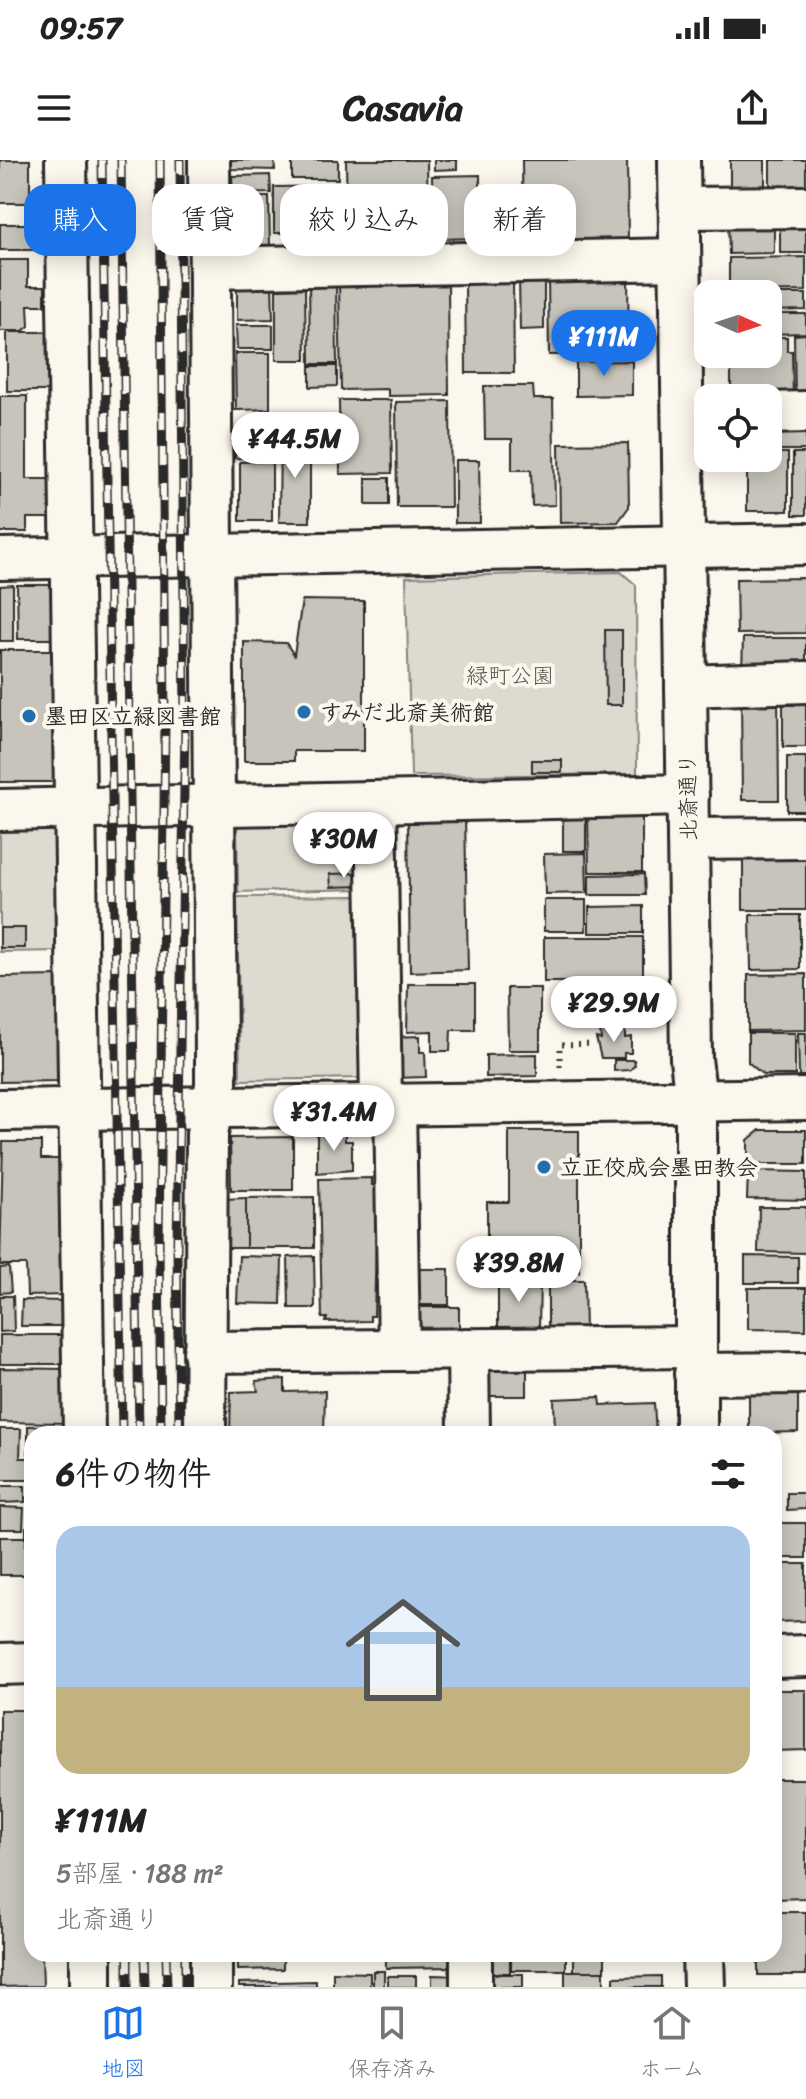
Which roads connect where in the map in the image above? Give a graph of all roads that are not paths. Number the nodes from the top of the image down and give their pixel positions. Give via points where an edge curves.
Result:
1 (66, 160) edge
2 (209, 160) edge
3 (679, 160) edge
4 (806, 207) edge
5 (680, 208) junction
6 (680, 259) junction
7 (211, 268) junction
8 (694, 404) edge
9 (806, 412) edge
10 (782, 413) edge
11 (694, 427) edge
12 (806, 544) edge
13 (685, 548) junction
14 (212, 555) junction
15 (72, 557) junction
16 (0, 559) edge
17 (806, 682) edge
18 (686, 686) junction
19 (688, 795) junction
20 (376, 802) junction
21 (213, 805) junction
22 (77, 808) junction
23 (0, 810) edge
24 (806, 838) edge
25 (688, 839) junction
26 (806, 1099) edge
27 (696, 1100) junction
28 (388, 1103) junction
29 (212, 1105) junction
30 (80, 1109) junction
31 (0, 1110) edge
32 (468, 1349) junction
33 (399, 1350) junction
34 (204, 1352) junction
35 (695, 1360) junction
36 (806, 1373) edge
37 (84, 1426) edge
38 (205, 1426) edge
39 (469, 1426) edge
40 (696, 1426) edge
41 (806, 1656) edge
42 (782, 1657) edge
43 (24, 1663) edge
44 (0, 1664) edge
45 (91, 1962) edge
46 (211, 1962) edge
47 (471, 1962) edge
48 (703, 1962) edge
49 (91, 1987) edge
50 (211, 1987) edge
51 (471, 1987) edge
52 (704, 1987) edge

1 - 15 street
2 - 7 street
3 - 5 street, 北斎通り
4 - 5 street
5 - 6 street, 北斎通り
6 - 7 street
6 - 8 street, 北斎通り
7 - 14 street
9 - 10 street
11 - 13 street, 北斎通り
12 - 13 street
13 - 14 street
13 - 18 street, 北斎通り
14 - 15 street
14 - 21 street
15 - 16 street
15 - 22 street
17 - 18 street
18 - 19 street, 北斎通り
19 - 20 street
19 - 25 street, 北斎通り
20 - 21 street
20 - 28 street
21 - 22 street
21 - 29 street
22 - 23 street
22 - 30 street
24 - 25 street
25 - 27 street, 北斎通り
26 - 27 street
27 - 28 street
27 - 35 street, 北斎通り
28 - 29 street
28 - 33 street
29 - 30 street
29 - 34 street via 207,1134
30 - 31 street
30 - 37 street
32 - 33 street
32 - 35 street
32 - 39 street
33 - 34 street
34 - 38 street
35 - 36 street
35 - 40 street, 北斎通り
41 - 42 street
43 - 44 street
45 - 49 street
46 - 50 street
47 - 51 street
48 - 52 street

